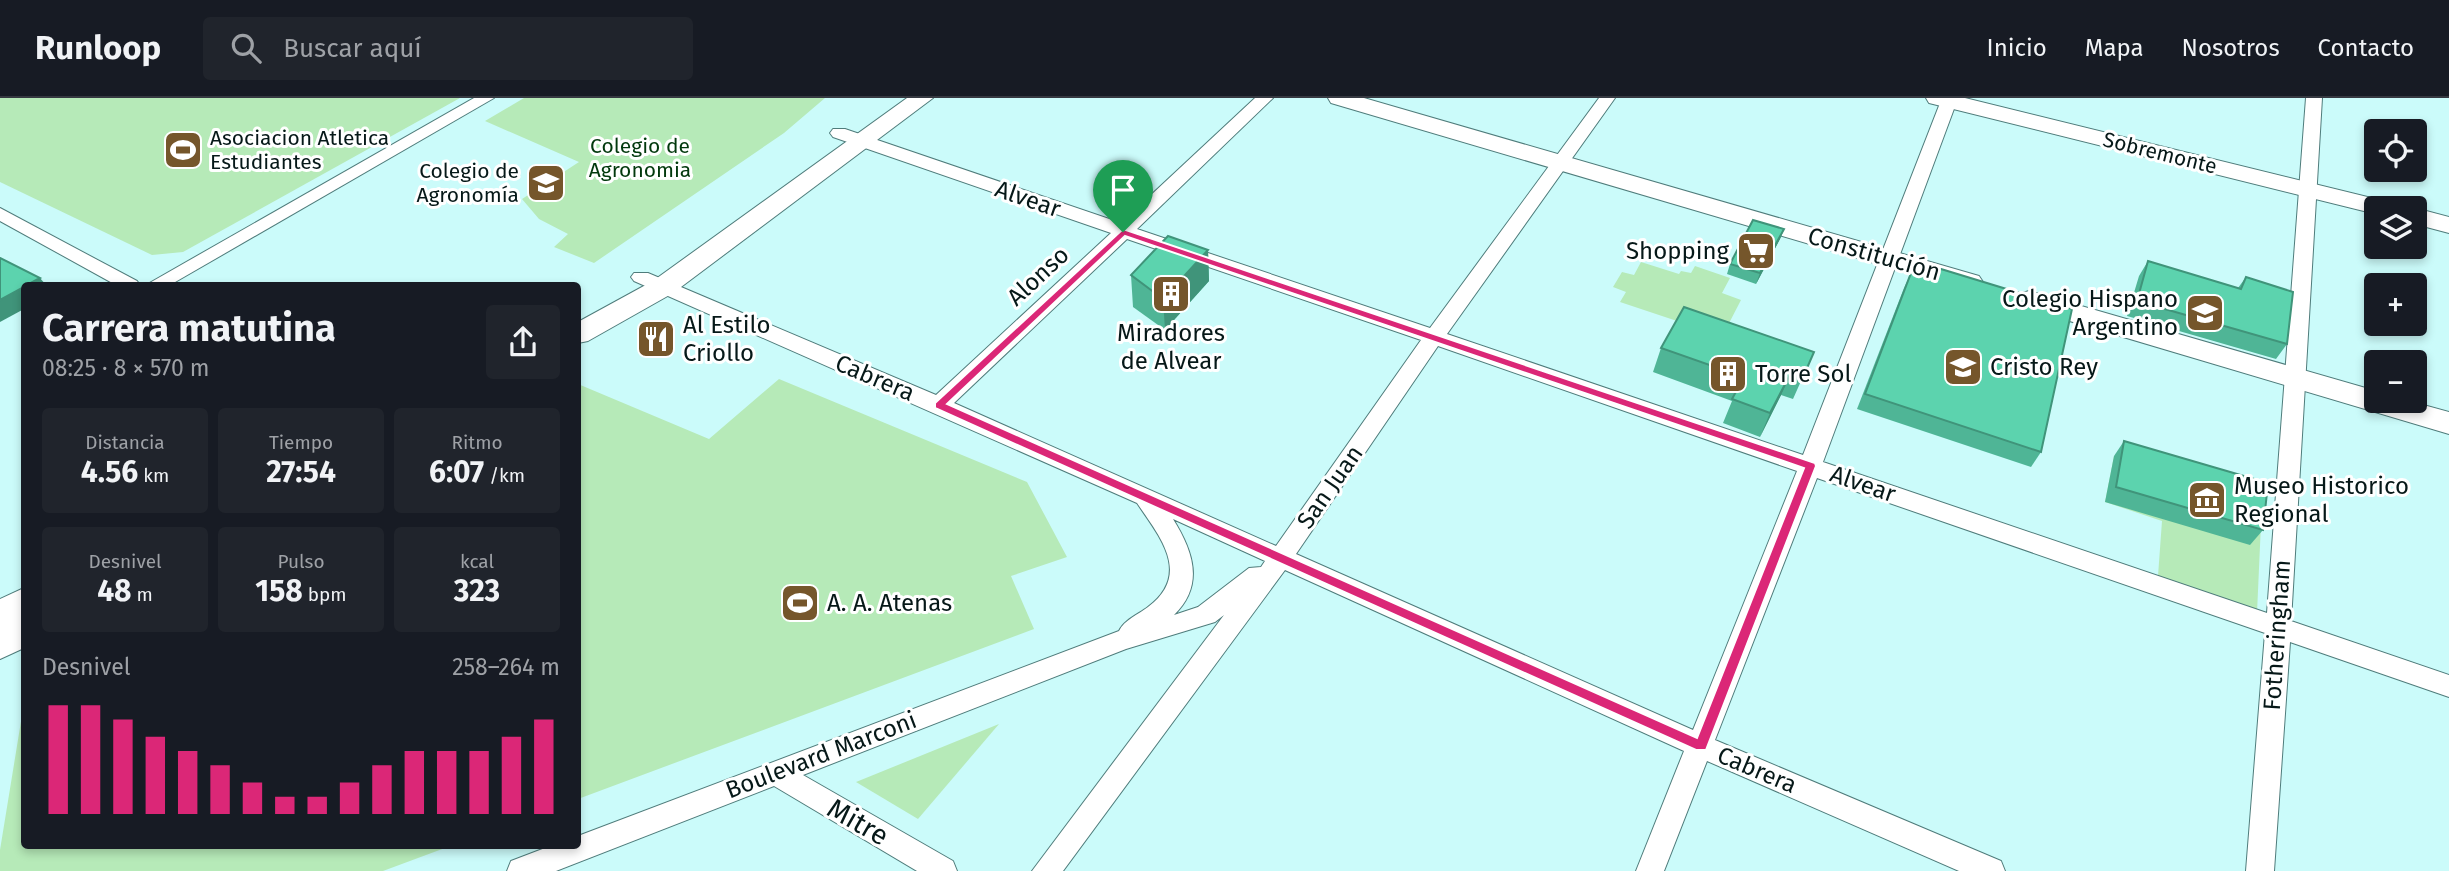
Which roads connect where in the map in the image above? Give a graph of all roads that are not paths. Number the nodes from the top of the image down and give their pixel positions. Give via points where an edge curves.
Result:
1 (486, 98) edge
2 (888, 98) edge
3 (922, 98) edge
4 (1265, 98) edge
5 (1339, 98) edge
6 (1607, 98) edge
7 (2314, 98) edge
8 (1945, 99) edge
9 (850, 137) junction
10 (1561, 162) junction
11 (2307, 189) junction
12 (2364, 203) edge
13 (0, 214) edge
14 (2427, 219) edge
15 (2449, 225) edge
16 (1123, 232) junction
17 (1891, 260) junction
18 (125, 282) edge
19 (161, 282) edge
20 (652, 282) junction
21 (581, 310) edge
22 (581, 332) edge
23 (1434, 337) junction
24 (2297, 378) junction
25 (939, 405) junction
26 (2449, 423) edge
27 (1811, 466) junction
28 (1144, 498) junction
29 (1280, 559) junction
30 (21, 604) edge
31 (0, 615) edge
32 (2277, 628) junction
33 (21, 633) edge
34 (1121, 640) junction
35 (0, 645) edge
36 (2449, 685) edge
37 (1701, 746) junction
38 (774, 772) junction
39 (581, 848) edge
40 (577, 849) edge
41 (521, 871) edge
42 (943, 871) edge
43 (1046, 871) edge
44 (1650, 871) edge
45 (1991, 871) edge
46 (2260, 871) edge

1 - 19 street
2 - 9 main road
3 - 9 main road
4 - 16 street, Alonso
5 - 10 main road, Constitución
6 - 10 street, San Juan
7 - 11 street, Fotheringham
8 - 11 main road, Sobremonte
8 - 17 street
9 - 16 street, Alvear
9 - 20 main road
10 - 17 main road, Constitución
10 - 23 street, San Juan
11 - 12 main road, Sobremonte
11 - 24 street, Fotheringham
13 - 18 street
14 - 15 main road
16 - 23 street, Alvear
16 - 25 street, Alonso
17 - 24 main road, Constitución
17 - 27 street
20 - 21 main road
20 - 22 main road
20 - 25 street, Cabrera
23 - 27 street, Alvear
23 - 29 street, San Juan
24 - 26 main road, Constitución
24 - 32 street, Fotheringham
25 - 28 street, Cabrera
27 - 32 street, Alvear
27 - 37 street
28 - 29 street, Cabrera
28 - 34 street, Boulevard Marconi via 1177,547 1183,575 1174,599
29 - 34 street, Boulevard Marconi via 1206,615
29 - 37 street, Cabrera
29 - 43 street, San Juan
30 - 31 main road
32 - 36 street, Alvear
32 - 46 street, Fotheringham
33 - 35 main road
34 - 38 street, Boulevard Marconi
37 - 44 street
37 - 45 street, Cabrera
38 - 39 street, Boulevard Marconi
38 - 42 street, Mitre
40 - 41 street, Boulevard Marconi

